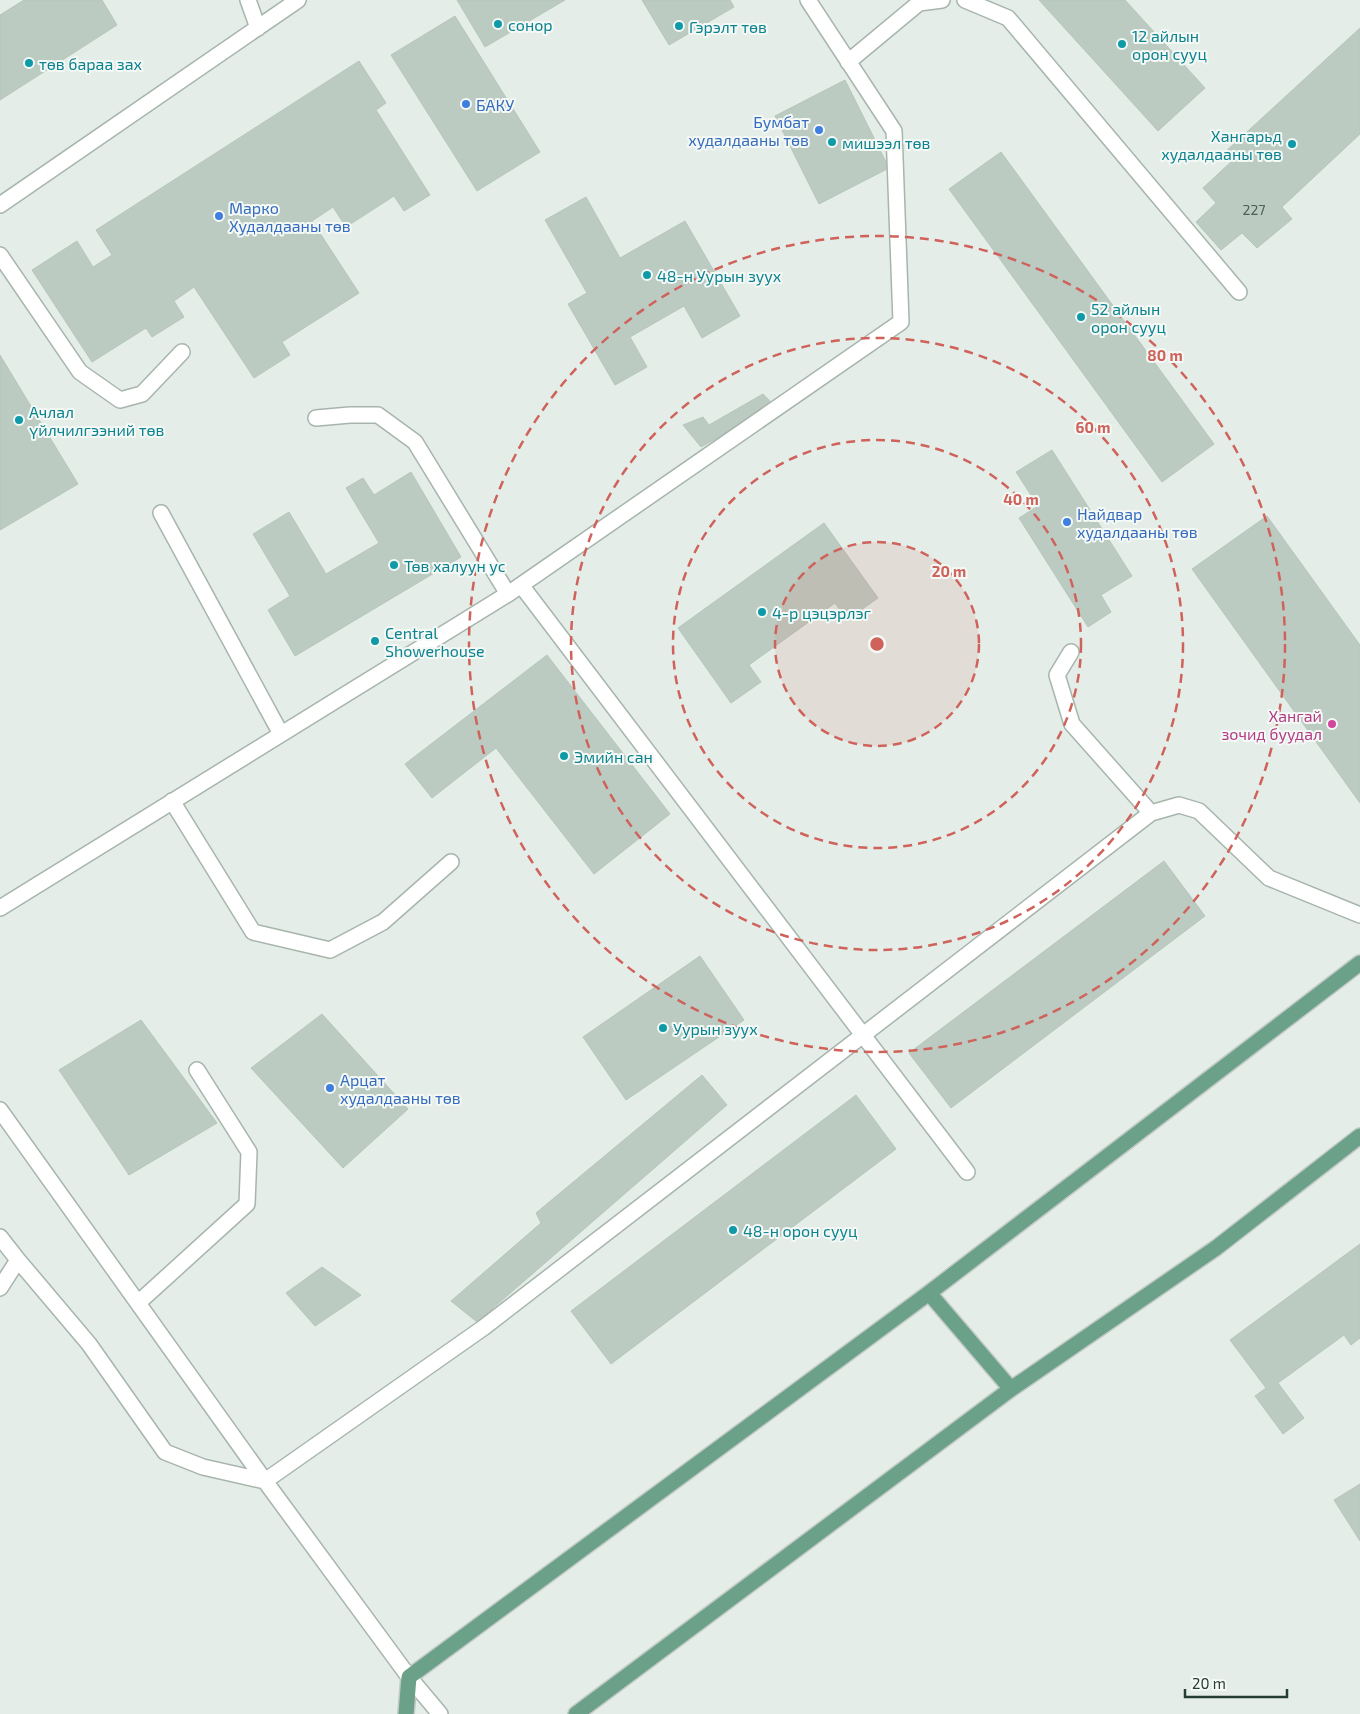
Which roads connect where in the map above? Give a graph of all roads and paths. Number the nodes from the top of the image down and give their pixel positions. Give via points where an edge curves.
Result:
1 (248, 0) edge
2 (298, 0) edge
3 (808, 0) edge
4 (942, 0) edge
5 (965, 0) edge
6 (258, 28) junction
7 (848, 62) junction
8 (0, 205) edge
9 (0, 255) edge
10 (1239, 292) dead end
11 (182, 352) dead end
12 (316, 418) dead end
13 (161, 513) dead end
14 (521, 585) junction
15 (508, 594) junction
16 (1071, 652) dead end
17 (281, 734) junction
18 (172, 801) junction
19 (1151, 812) junction
20 (451, 862) dead end
21 (0, 908) edge
22 (1360, 915) edge
23 (1360, 963) edge
24 (863, 1034) junction
25 (197, 1070) dead end
26 (0, 1110) edge
27 (1360, 1136) edge
28 (967, 1172) dead end
29 (0, 1237) edge
30 (18, 1260) junction
31 (0, 1288) edge
32 (929, 1293) junction
33 (138, 1303) junction
34 (1011, 1390) junction
35 (265, 1481) junction
36 (409, 1677) junction
37 (406, 1714) edge
38 (440, 1714) edge
39 (576, 1714) edge

1 - 6 street
2 - 6 street
3 - 7 street
4 - 7 street via 919,3
5 - 10 street via 1008,18
6 - 8 street
7 - 14 street via 894,131 901,322
9 - 11 street via 80,372 120,400 142,394
12 - 15 street via 378,415 415,442
13 - 17 street
14 - 15 street
14 - 24 street
15 - 17 street
16 - 19 street via 1057,675 1072,724
17 - 18 street
18 - 20 street via 253,932 330,950 383,922
18 - 21 street
19 - 22 street via 1179,805 1199,811 1269,878
19 - 24 street
23 - 32 main road
24 - 28 street
24 - 35 street via 483,1328
25 - 33 street via 249,1152 247,1204
26 - 33 street
27 - 34 main road via 1216,1248
29 - 30 street
30 - 31 street
30 - 35 street via 89,1344 165,1452 203,1467
32 - 34 main road
32 - 36 main road
33 - 35 street
34 - 39 main road
35 - 36 street
36 - 37 main road
36 - 38 street

